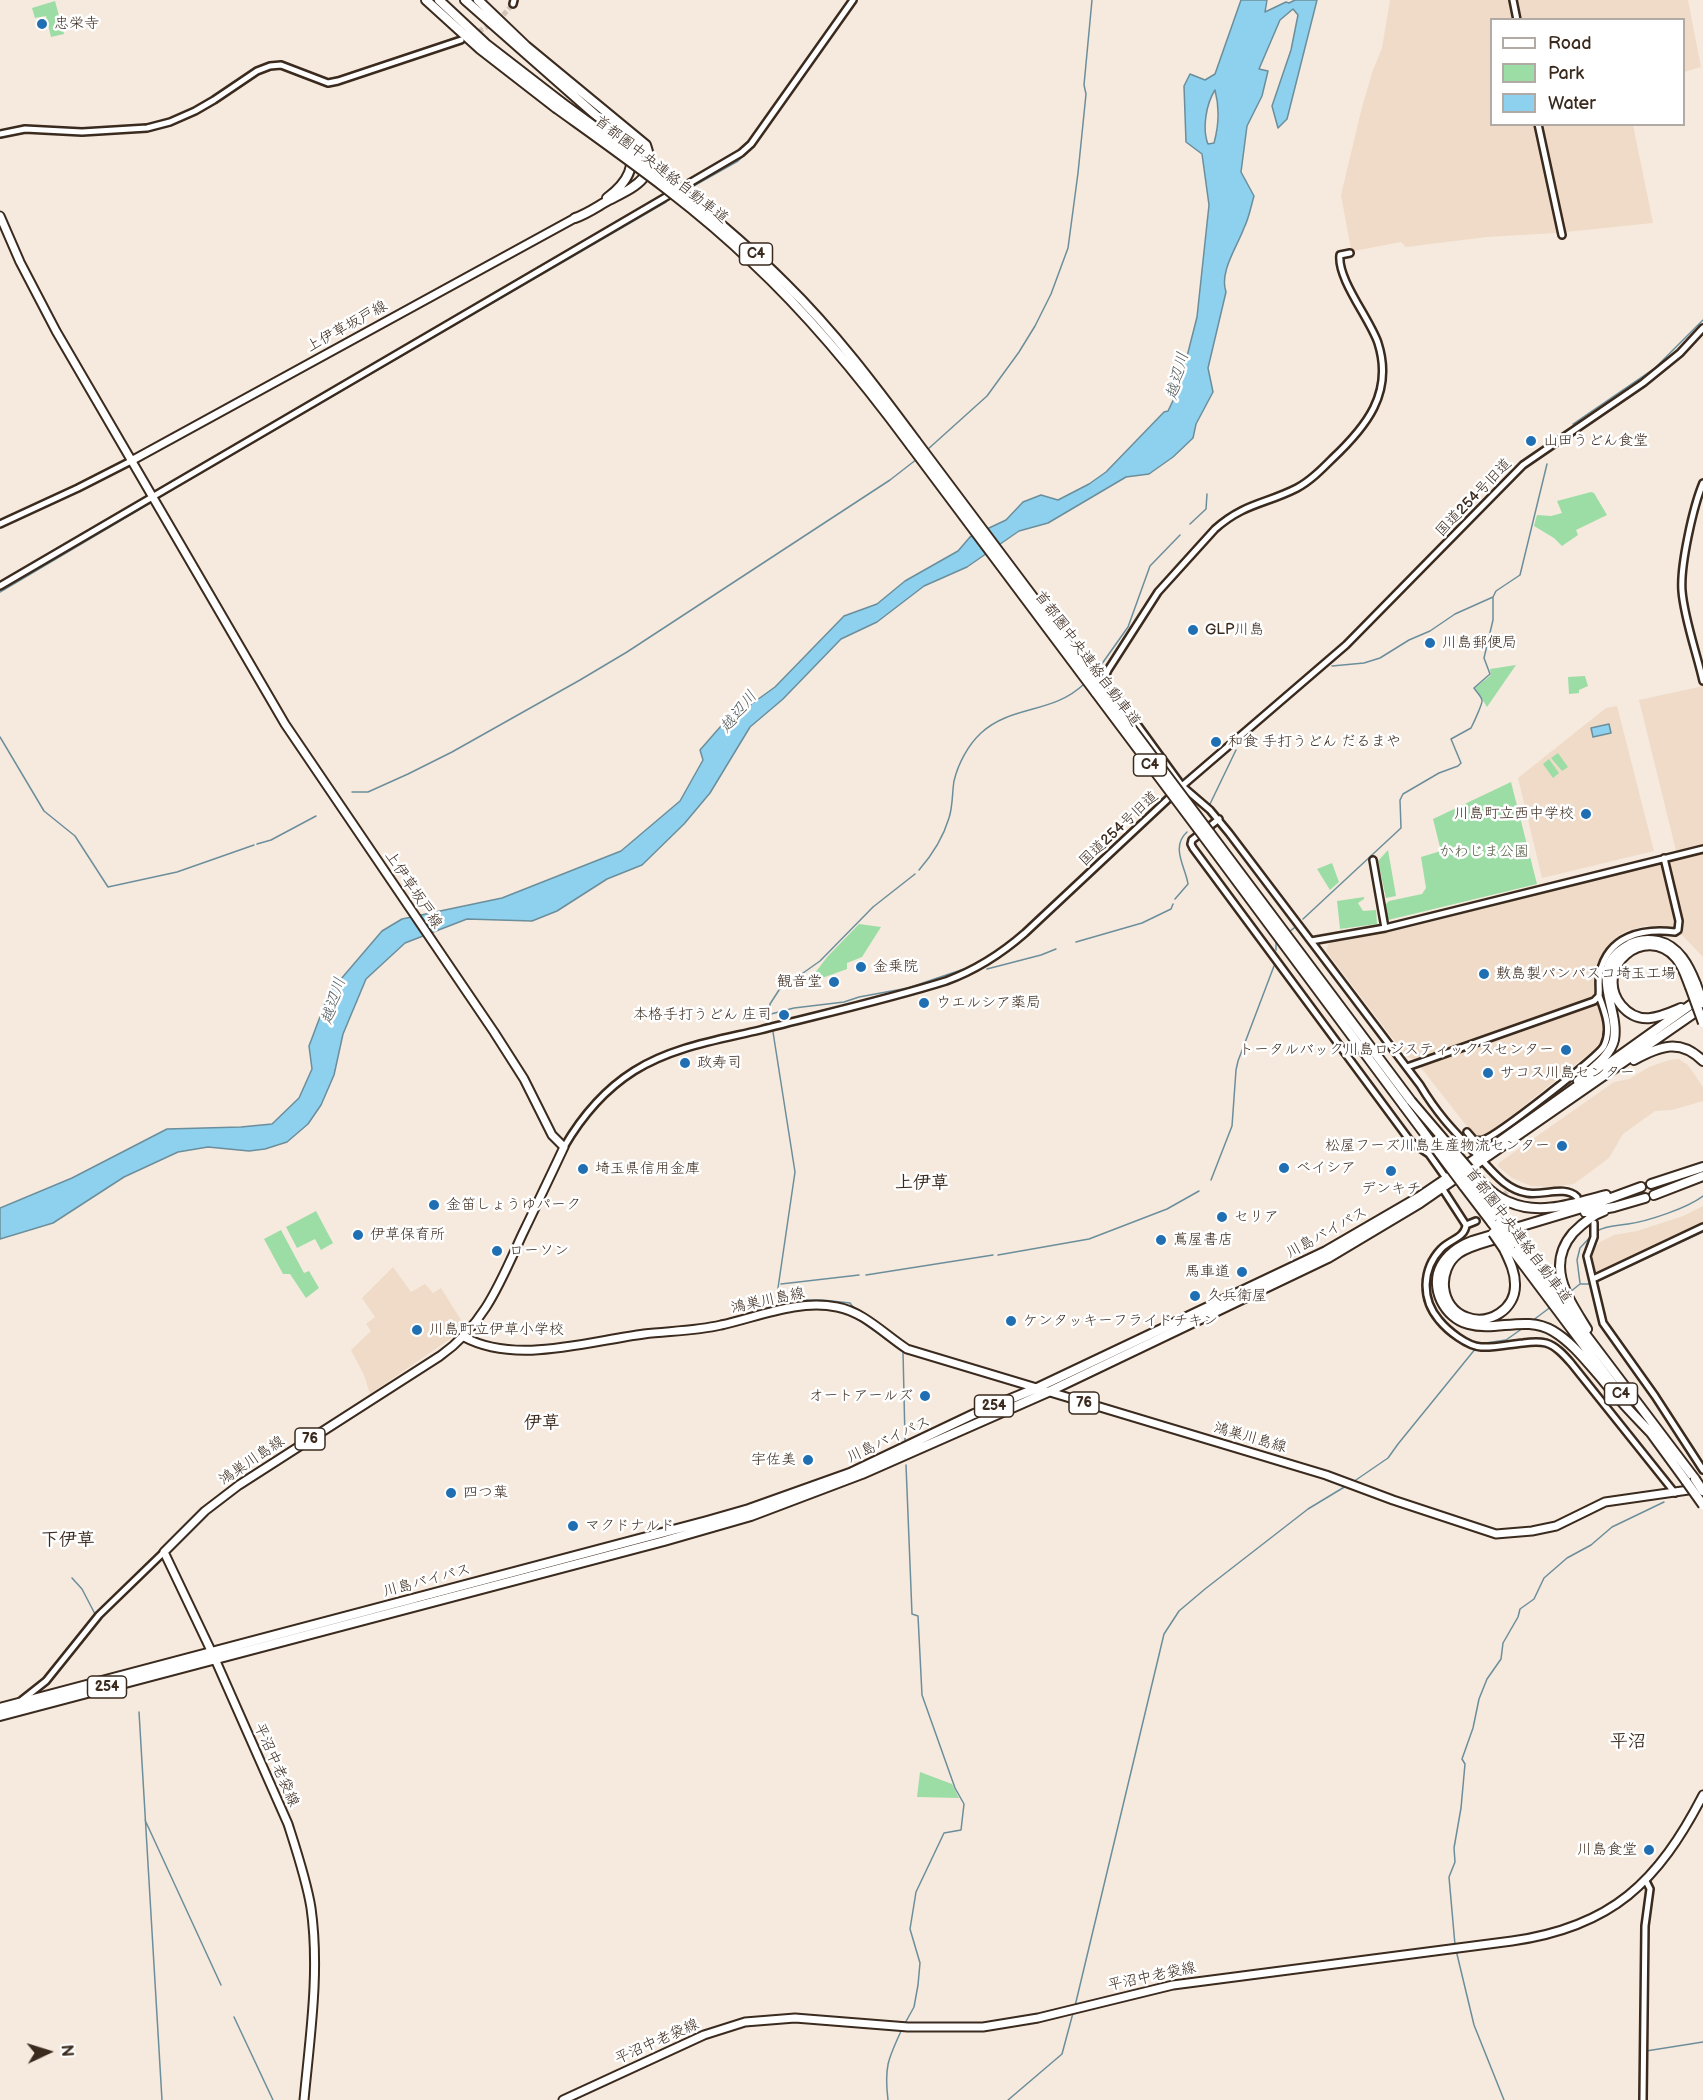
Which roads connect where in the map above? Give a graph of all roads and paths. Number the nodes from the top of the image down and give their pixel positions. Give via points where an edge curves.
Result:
1 (426, 0) edge
2 (439, 0) edge
3 (465, 0) edge
4 (478, 0) edge
5 (853, 0) edge
6 (1513, 0) edge
7 (1517, 18) edge
8 (461, 40) dead end
9 (559, 105) junction
10 (1538, 126) edge
11 (0, 134) edge
12 (0, 216) edge
13 (575, 218) junction
14 (1562, 235) dead end
15 (1350, 254) dead end
16 (1703, 328) edge
17 (131, 461) junction
18 (1703, 483) edge
19 (152, 497) junction
20 (0, 524) edge
21 (0, 586) edge
22 (1703, 681) edge
23 (1182, 786) junction
24 (1219, 819) junction
25 (1703, 849) edge
26 (1664, 858) junction
27 (1373, 860) dead end
28 (1384, 928) junction
29 (1311, 940) junction
30 (1693, 986) junction
31 (1599, 996) junction
32 (1703, 997) edge
33 (1692, 1004) junction
34 (1703, 1005) edge
35 (1703, 1023) edge
36 (1703, 1061) edge
37 (1619, 1066) junction
38 (1407, 1067) junction
39 (1408, 1103) junction
40 (1552, 1104) junction
41 (1467, 1132) dead end
42 (564, 1147) junction
43 (1480, 1159) junction
44 (1703, 1167) edge
45 (1703, 1176) edge
46 (1446, 1178) junction
47 (1467, 1182) junction
48 (1651, 1184) dead end
49 (1641, 1186) dead end
50 (1442, 1188) junction
51 (1629, 1190) junction
52 (1654, 1195) dead end
53 (1577, 1197) dead end
54 (1645, 1198) dead end
55 (1614, 1207) junction
56 (1476, 1221) tunnel mouth
57 (1493, 1223) junction
58 (1594, 1223) dead end
59 (1466, 1225) junction
60 (1703, 1227) edge
61 (1510, 1247) junction
62 (1593, 1282) junction
63 (1556, 1302) junction
64 (465, 1337) junction
65 (1591, 1341) junction
66 (1036, 1388) junction
67 (1048, 1392) junction
68 (1651, 1433) junction
69 (1703, 1470) edge
70 (1690, 1480) junction
71 (1703, 1489) edge
72 (1675, 1492) junction
73 (1703, 1505) edge
74 (164, 1552) junction
75 (213, 1656) junction
76 (15, 1704) junction
77 (0, 1708) edge
78 (0, 1716) edge
79 (1703, 1795) edge
80 (1646, 1881) junction
81 (304, 2100) edge
82 (563, 2100) edge
83 (1643, 2100) edge

1 - 9 highway, 首都圏中央連絡自動車道 / C4 via 480,49
2 - 9 highway, 首都圏中央連絡自動車道 / C4
3 - 13 highway via 627,144 632,160 627,178 609,196
4 - 13 highway via 526,46 646,145 650,162 641,182
5 - 19 street via 741,153
6 - 7 street
8 - 11 street via 328,83 281,65 263,67 195,111 147,128 82,132 25,129
9 - 39 highway, 首都圏中央連絡自動車道 / C4, bridge via 662,176 727,229 787,285 842,346
10 - 14 street
12 - 17 main road, 上伊草坂戸線 via 37,297
13 - 17 main road, 上伊草坂戸線
15 - 23 street via 1339,257 1342,271 1372,330 1380,355 1380,389 1370,417 1358,434 1307,482 1251,505 1215,529 1150,603 1105,676 1109,687
16 - 23 street, 国道254号旧道 via 1643,383 1523,465 1346,645
17 - 19 main road, 上伊草坂戸線
17 - 20 street
18 - 22 street via 1686,550 1682,589
19 - 21 street
19 - 42 main road, 上伊草坂戸線 via 285,724 494,1032 524,1079 552,1135
23 - 24 street
23 - 42 street, 国道254号旧道 via 990,961 933,985 653,1060 606,1092 578,1123
24 - 29 street
24 - 46 street via 1192,840 1193,848 1411,1142 1429,1154
25 - 26 street
26 - 28 street
26 - 31 street via 1678,930 1638,932 1617,943 1605,956 1599,974
27 - 28 street
28 - 29 street
29 - 38 street
30 - 33 highway via 1676,958 1657,946 1637,947 1625,954 1617,964 1612,982 1617,999 1635,1015 1656,1019
30 - 34 highway, bridge
30 - 35 highway, bridge
30 - 40 highway via 1690,970 1671,946 1645,940 1619,950 1610,962 1605,982 1614,1030 1611,1047 1599,1063
31 - 38 street
31 - 41 street via 1608,1029 1599,1053 1484,1140 1474,1140
32 - 33 highway, 川島バイパス / 254
33 - 40 highway, 川島バイパス / 254
34 - 37 highway, 川島バイパス / 254
36 - 37 highway via 1691,1050 1673,1046
37 - 43 highway, 川島バイパス / 254
38 - 43 street via 1446,1123
39 - 47 highway, bridge
39 - 47 highway, 首都圏中央連絡自動車道 / C4, bridge via 1421,1129
40 - 43 highway, 川島バイパス / 254
42 - 64 main road via 504,1276
43 - 46 highway, 川島バイパス / 254
43 - 50 highway, 川島バイパス / 254
43 - 53 street via 1510,1188 1528,1193 1570,1192
44 - 48 highway
45 - 52 highway
46 - 66 highway, 川島バイパス / 254 via 1326,1251
47 - 51 highway via 1507,1202 1530,1208 1555,1208
47 - 57 highway, 首都圏中央連絡自動車道 / C4
47 - 57 highway, C4
49 - 51 highway
50 - 59 street
50 - 67 highway, 川島バイパス / 254 via 1328,1258
51 - 68 highway via 1459,1247 1441,1265 1437,1281 1446,1309 1462,1322 1477,1326 1530,1324 1552,1330 1568,1342
54 - 55 highway
55 - 61 highway via 1473,1246 1459,1254 1444,1277 1445,1294 1458,1313 1484,1319 1501,1313 1509,1305 1515,1293
55 - 65 highway via 1581,1224 1562,1250 1560,1275
56 - 59 street
57 - 61 highway, bridge
57 - 61 highway, 首都圏中央連絡自動車道 / C4, bridge
58 - 62 street via 1595,1234 1587,1256
59 - 72 street via 1463,1234 1441,1248 1429,1266 1425,1290 1437,1319 1459,1337 1482,1347 1544,1342 1556,1348
60 - 62 street
61 - 63 highway, 首都圏中央連絡自動車道 / C4
62 - 69 street via 1607,1330
63 - 65 highway, 首都圏中央連絡自動車道 / C4
63 - 68 highway, 首都圏中央連絡自動車道 / C4
64 - 66 main road, 鴻巣川島線 / 76 via 484,1346 553,1349 718,1326 809,1305 829,1306 857,1314 907,1349
64 - 74 main road, 鴻巣川島線 / 76 via 239,1485
65 - 70 highway, 首都圏中央連絡自動車道 / C4
66 - 67 main road, 鴻巣川島線 / 76
66 - 75 highway, 川島バイパス / 254 via 850,1473 749,1509
67 - 72 main road, 鴻巣川島線 / 76 via 1326,1475 1496,1534 1556,1526 1605,1502
67 - 75 highway, 川島バイパス / 254 via 851,1479 751,1516
68 - 70 highway, 首都圏中央連絡自動車道 / C4
70 - 71 highway, 首都圏中央連絡自動車道 / C4, bridge
70 - 73 highway, 首都圏中央連絡自動車道 / C4, bridge
71 - 72 main road, 鴻巣川島線 / 76
74 - 75 main road
74 - 76 street via 93,1621 46,1681
75 - 76 highway, 川島バイパス / 254
75 - 78 highway, 川島バイパス / 254
75 - 81 main road, 平沼中老袋線 via 288,1824 310,1901 315,1977
76 - 77 highway, 川島バイパス / 254
79 - 80 main road, 平沼中老袋線 via 1675,1844
80 - 82 main road, 平沼中老袋線 via 1600,1914 1542,1936 1173,1984 1003,2025 929,2028 795,2018 744,2022 704,2035
80 - 83 street via 1650,1889 1645,1926

